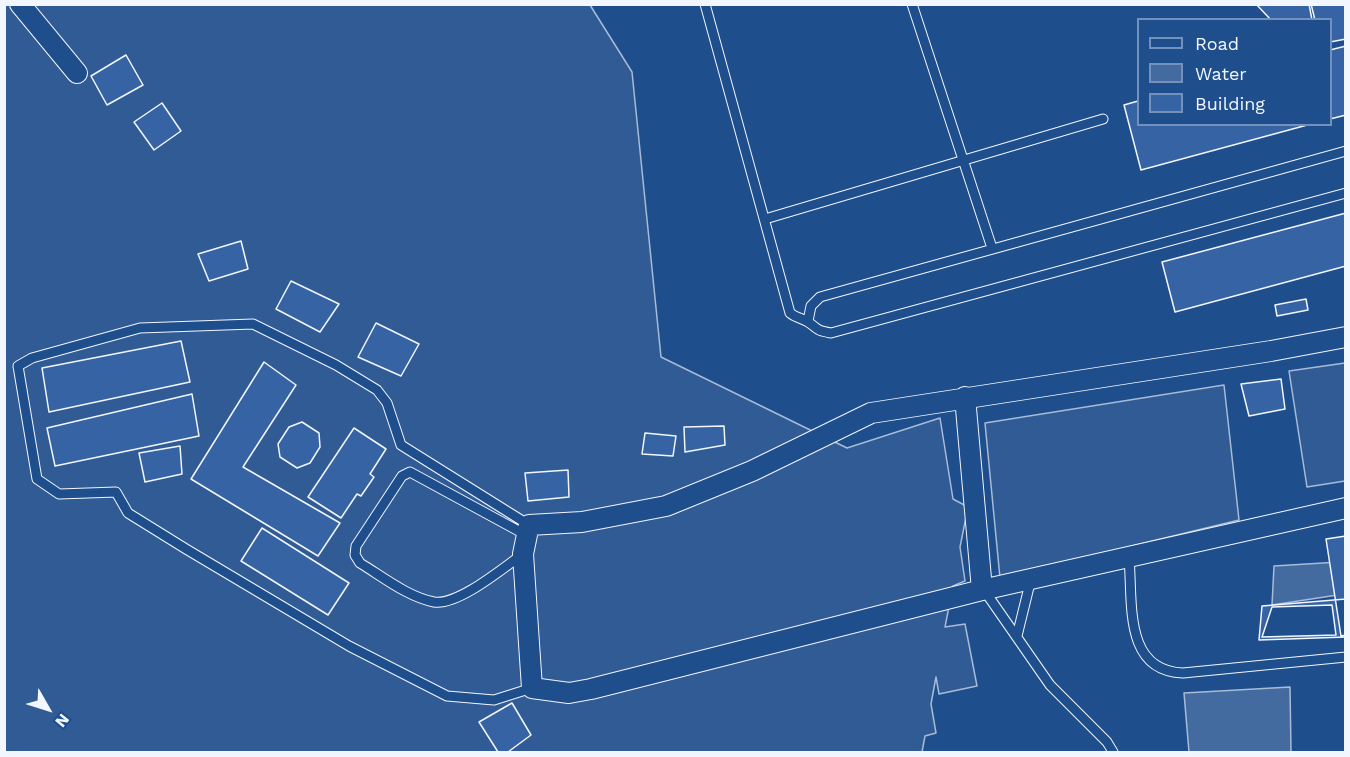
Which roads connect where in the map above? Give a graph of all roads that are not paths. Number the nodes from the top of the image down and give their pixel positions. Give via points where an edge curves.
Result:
1 (20, 4) edge
2 (705, 4) edge
3 (912, 4) edge
4 (77, 73) dead end
5 (1103, 119) dead end
6 (1346, 151) edge
7 (964, 161) junction
8 (1346, 193) edge
9 (765, 219) junction
10 (992, 248) junction
11 (808, 321) junction
12 (1346, 337) edge
13 (965, 397) junction
14 (1346, 507) edge
15 (526, 538) junction
16 (1129, 558) junction
17 (1031, 579) junction
18 (983, 590) junction
19 (1017, 636) junction
20 (1346, 657) edge
21 (532, 688) junction
22 (1113, 753) edge

1 - 4 street
2 - 9 lane
3 - 7 lane
5 - 7 lane
6 - 10 lane
7 - 9 lane
7 - 10 lane
8 - 11 lane via 831,333 815,330
9 - 11 lane via 790,313
10 - 11 lane via 820,297 811,306
12 - 13 street
13 - 15 street via 871,413 752,471 666,506 582,522
13 - 18 street
14 - 16 street
15 - 15 lane via 464,594 437,602 415,596 360,563 355,555 356,546 402,476 410,472
15 - 21 street
15 - 21 lane via 401,445 387,403 377,390 254,324 140,328 32,358 18,366 37,479 59,494 116,492 128,513 186,549 349,646 447,696 494,700
16 - 17 street
16 - 20 lane via 1136,642 1155,667 1168,673
17 - 18 street
17 - 19 lane
18 - 19 lane
18 - 21 street via 591,689 569,693
19 - 22 lane via 1050,685 1107,742

